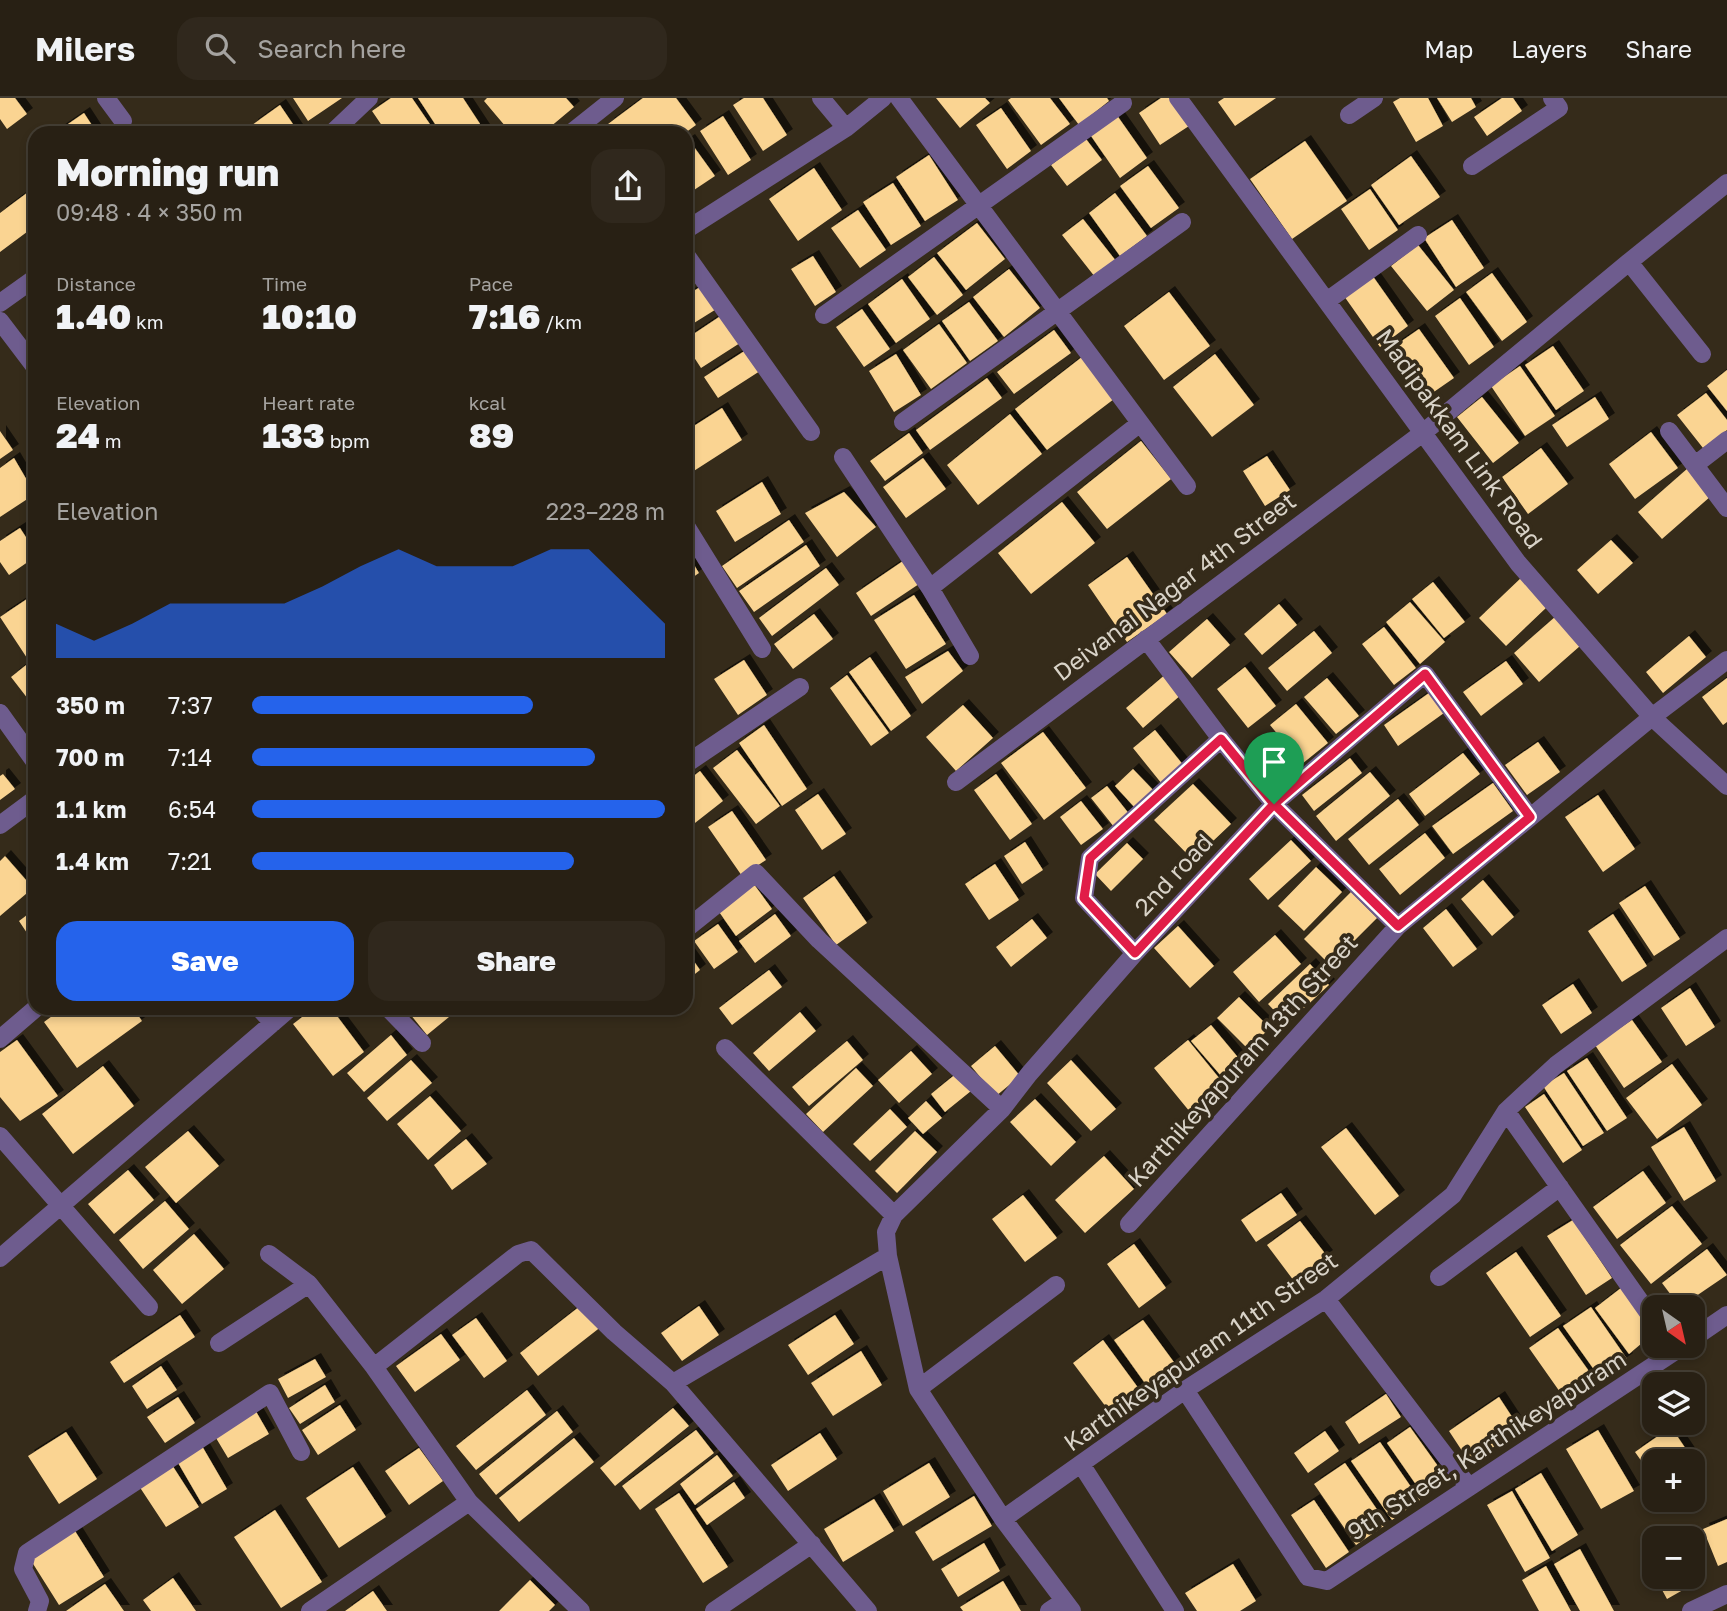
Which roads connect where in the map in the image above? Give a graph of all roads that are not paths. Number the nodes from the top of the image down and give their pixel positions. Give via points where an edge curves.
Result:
1 (106, 98) edge
2 (369, 98) edge
3 (615, 98) edge
4 (821, 98) edge
5 (883, 98) edge
6 (899, 98) edge
7 (1178, 98) edge
8 (1374, 98) edge
9 (1552, 98) edge
10 (1123, 103) dead end
11 (1349, 115) dead end
12 (123, 121) dead end
13 (339, 126) edge
14 (580, 126) edge
15 (846, 128) junction
16 (1472, 166) dead end
17 (1727, 183) edge
18 (978, 206) junction
19 (1182, 222) dead end
20 (693, 226) edge
21 (1418, 235) dead end
22 (1629, 262) junction
23 (693, 265) edge
24 (28, 283) edge
25 (1328, 300) junction
26 (0, 303) edge
27 (1057, 312) junction
28 (824, 315) dead end
29 (0, 321) edge
30 (1702, 354) dead end
31 (28, 358) edge
32 (903, 422) dead end
33 (1139, 424) junction
34 (1669, 431) dead end
35 (811, 432) dead end
36 (1424, 432) junction
37 (1727, 440) edge
38 (843, 457) dead end
39 (1695, 465) junction
40 (1187, 486) dead end
41 (1727, 508) edge
42 (693, 537) edge
43 (930, 588) junction
44 (1146, 639) junction
45 (762, 649) dead end
46 (970, 656) dead end
47 (1727, 660) edge
48 (800, 687) dead end
49 (0, 713) edge
50 (1651, 717) junction
51 (1221, 739) junction
52 (28, 752) edge
53 (693, 759) edge
54 (956, 782) dead end
55 (1727, 786) edge
56 (28, 804) edge
57 (1274, 804) junction
58 (1530, 817) junction
59 (0, 825) edge
60 (693, 923) edge
61 (1398, 926) junction
62 (1727, 938) edge
63 (1135, 953) junction
64 (28, 1015) edge
65 (266, 1015) edge
66 (282, 1015) edge
67 (395, 1015) edge
68 (273, 1023) junction
69 (0, 1039) edge
70 (422, 1043) dead end
71 (725, 1048) dead end
72 (1002, 1109) junction
73 (1506, 1111) junction
74 (0, 1136) edge
75 (1560, 1187) junction
76 (62, 1207) junction
77 (894, 1215) junction
78 (1129, 1224) dead end
79 (269, 1254) dead end
80 (888, 1256) junction
81 (0, 1258) edge
82 (1439, 1277) dead end
83 (309, 1284) junction
84 (1056, 1285) dead end
85 (1326, 1299) junction
86 (1642, 1304) edge
87 (149, 1307) dead end
88 (1727, 1315) edge
89 (1705, 1330) edge
90 (219, 1343) dead end
91 (1661, 1358) edge
92 (374, 1367) junction
93 (673, 1383) junction
94 (918, 1389) junction
95 (1185, 1390) junction
96 (301, 1451) dead end
97 (1081, 1464) junction
98 (1469, 1487) junction
99 (469, 1502) junction
100 (1003, 1519) junction
101 (812, 1544) junction
102 (1727, 1594) edge
103 (1068, 1606) edge
104 (37, 1611) edge
105 (310, 1611) edge
106 (581, 1611) edge
107 (714, 1611) edge
108 (868, 1611) edge
109 (1049, 1611) edge
110 (1175, 1611) edge
111 (1691, 1611) edge

1 - 12 street
2 - 13 street
3 - 14 street
4 - 15 street
5 - 15 street
6 - 18 street
7 - 25 street, Madipakkam Link Road
8 - 11 street
9 - 16 street via 1559,108
10 - 18 street
15 - 20 street
17 - 22 street, Deivanai Nagar 4th Street
18 - 27 street
18 - 28 street
19 - 27 street
21 - 25 street
22 - 30 street
22 - 36 street, Deivanai Nagar 4th Street
23 - 35 street
24 - 26 street
25 - 36 street, Madipakkam Link Road
27 - 32 street
27 - 33 street
29 - 31 street
33 - 40 street
33 - 43 street
34 - 39 street
36 - 44 street, Deivanai Nagar 4th Street
36 - 50 street, Madipakkam Link Road via 1518,563
37 - 39 street
38 - 43 street
39 - 41 street
42 - 45 street
43 - 46 street
44 - 51 street
44 - 54 street, Deivanai Nagar 4th Street
47 - 50 street, Karthikeyapuram 13th Street
48 - 53 street
49 - 52 street
50 - 55 street, Madipakkam Link Road
50 - 58 street, Karthikeyapuram 13th Street
51 - 57 street
51 - 63 street via 1090,858 1084,898
56 - 59 street
57 - 58 street, 2nd road via 1425,674
57 - 61 street
57 - 63 street, 2nd road
58 - 61 street, Karthikeyapuram 13th Street
60 - 72 street via 756,873 819,940
61 - 78 street, Karthikeyapuram 13th Street
62 - 73 street, Karthikeyapuram 11th Street via 1556,1065
63 - 72 street, 2nd road
64 - 69 street
65 - 68 street
66 - 68 street
67 - 70 street
68 - 76 street
71 - 77 street
72 - 77 street, 2nd road
73 - 75 street
73 - 85 street, Karthikeyapuram 11th Street via 1452,1195
74 - 76 street
75 - 82 street
75 - 86 street
76 - 81 street
76 - 87 street
77 - 80 street via 886,1232
79 - 83 street
80 - 93 street
80 - 94 street
83 - 90 street
83 - 92 street
84 - 94 street
85 - 95 street, Karthikeyapuram 11th Street
85 - 98 street
88 - 89 street
91 - 98 street, 9th Street, Karthikeyapuram
92 - 93 street via 518,1254 531,1250
92 - 99 street
93 - 101 street
94 - 100 street
95 - 97 street, Karthikeyapuram 11th Street
95 - 98 street, 9th Street, Karthikeyapuram via 1308,1577 1315,1580 1327,1581
96 - 104 street via 270,1393 27,1553 23,1569 40,1601
97 - 100 street, Karthikeyapuram 11th Street
97 - 110 street
99 - 105 street
99 - 106 street
100 - 103 street
101 - 107 street
101 - 108 street
102 - 111 street
103 - 109 street

